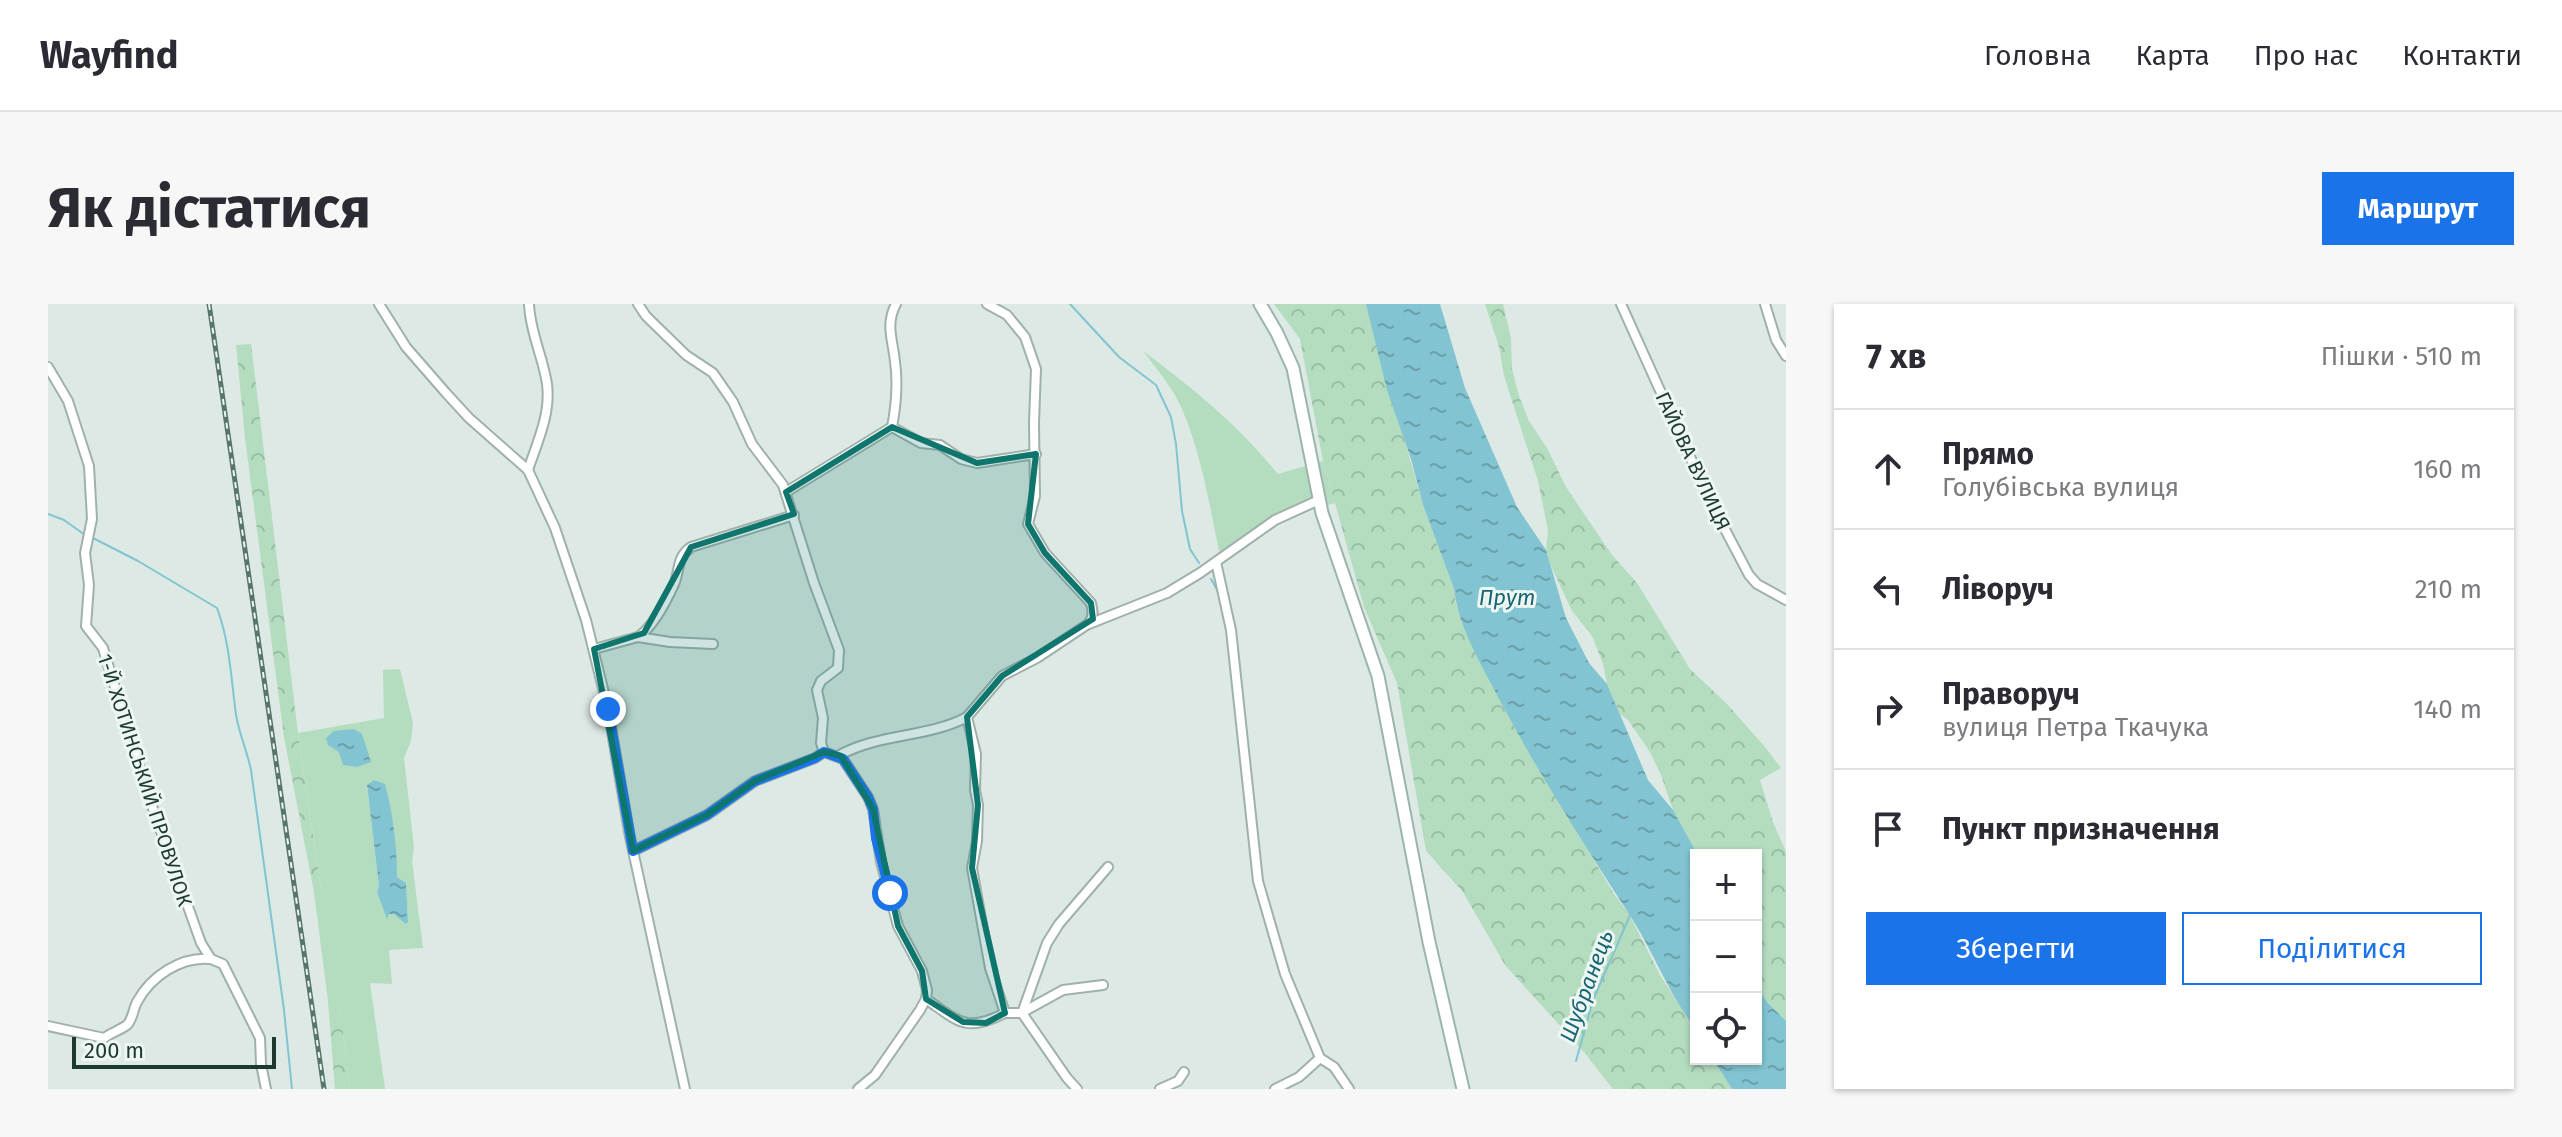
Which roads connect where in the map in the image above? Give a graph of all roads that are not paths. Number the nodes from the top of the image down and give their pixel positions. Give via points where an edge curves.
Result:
1 (379, 304) edge
2 (529, 304) edge
3 (638, 304) edge
4 (896, 304) edge
5 (987, 304) edge
6 (1260, 304) edge
7 (1621, 304) edge
8 (1765, 304) edge
9 (1786, 356) edge
10 (48, 367) edge
11 (892, 427) junction
12 (1036, 454) junction
13 (528, 470) junction
14 (786, 492) junction
15 (1319, 500) junction
16 (794, 515) junction
17 (1216, 562) junction
18 (1786, 600) edge
19 (1088, 624) junction
20 (638, 637) junction
21 (713, 644) dead end
22 (594, 649) junction
23 (967, 717) junction
24 (824, 752) junction
25 (838, 756) junction
26 (633, 851) junction
27 (1108, 867) dead end
28 (211, 959) junction
29 (1103, 985) dead end
30 (926, 999) junction
31 (1005, 1013) junction
32 (1022, 1013) junction
33 (48, 1026) edge
34 (1320, 1058) junction
35 (1184, 1072) dead end
36 (1168, 1088) edge
37 (266, 1089) edge
38 (685, 1089) edge
39 (858, 1089) edge
40 (1077, 1089) edge
41 (1275, 1089) edge
42 (1349, 1089) edge
43 (1463, 1089) edge

1 - 13 street via 406,347 446,393
2 - 13 street via 548,386 547,413
3 - 14 street via 686,355 713,373
4 - 11 street via 889,328 896,363
5 - 12 street via 1007,315 1031,350 1036,369
6 - 15 street via 1293,368
7 - 18 street, ГАЙОВА ВУЛИЦЯ via 1749,575
8 - 9 street
10 - 28 street, 1-Й ХОТИНСЬКИЙ ПРОВУЛОК via 68,401 89,466 86,626 103,648 184,901
11 - 12 street via 977,463
11 - 14 street
12 - 19 street via 1028,524 1045,553 1091,603 1093,619
13 - 22 street via 555,528
14 - 16 street
15 - 17 street via 1275,520
15 - 43 street via 1378,676
16 - 20 street via 701,542 683,553 667,599
16 - 24 street via 840,657 838,668 817,690
17 - 19 street via 1167,593
17 - 34 street via 1231,630 1258,881 1285,974
19 - 23 street via 1002,676
20 - 21 street
20 - 22 street
22 - 26 street
23 - 25 street via 853,747
23 - 31 street via 976,754 978,805 972,868 990,968
24 - 25 street
24 - 26 street via 755,781 707,815
25 - 30 street via 873,809 898,926 922,971
26 - 38 street
27 - 32 street via 1047,943
28 - 33 street via 186,961 161,974 138,999 129,1023 104,1038
28 - 37 street, 1-Й ХОТИНСЬКИЙ ПРОВУЛОК via 223,964 260,1038
29 - 32 street via 1063,990
30 - 31 street via 972,1024
30 - 39 street via 875,1075
31 - 32 street
32 - 40 street
34 - 41 street
34 - 42 street via 1334,1067
35 - 36 street

